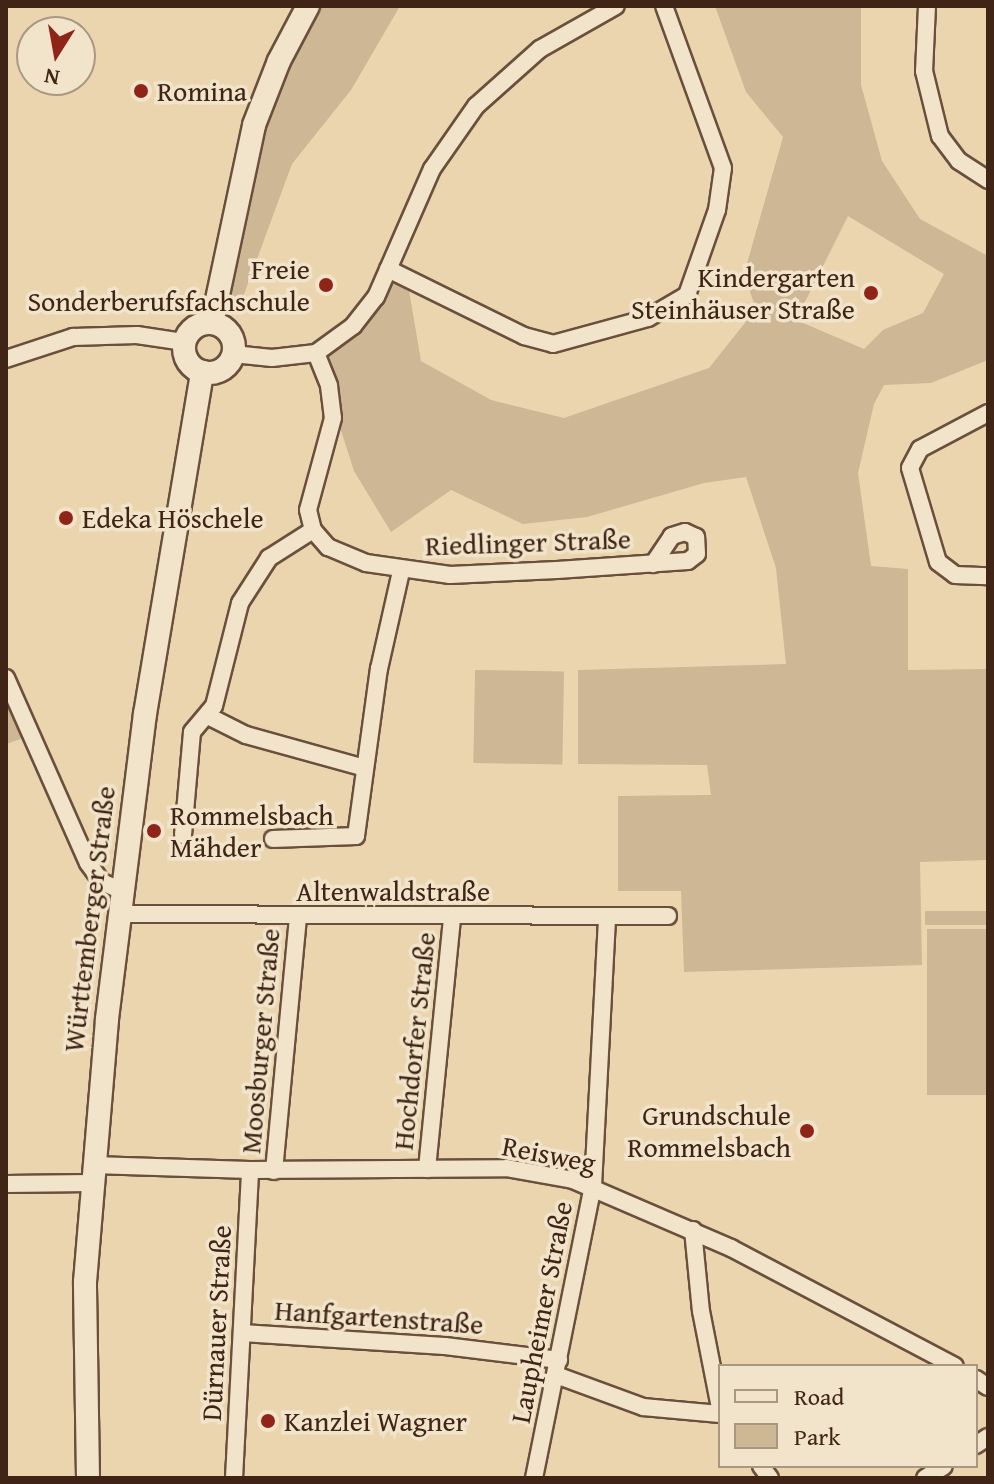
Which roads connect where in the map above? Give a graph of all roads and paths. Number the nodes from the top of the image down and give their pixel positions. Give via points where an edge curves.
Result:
1 (308, 6) edge
2 (616, 6) edge
3 (664, 6) edge
4 (927, 6) edge
5 (988, 180) edge
6 (388, 269) junction
7 (212, 323) junction
8 (184, 342) junction
9 (316, 353) junction
10 (233, 354) junction
11 (6, 359) edge
12 (202, 372) junction
13 (988, 413) edge
14 (313, 530) junction
15 (653, 564) dead end
16 (401, 571) junction
17 (988, 576) edge
18 (6, 678) edge
19 (208, 716) junction
20 (365, 768) junction
21 (183, 835) dead end
22 (273, 839) dead end
23 (122, 891) junction
24 (119, 914) junction
25 (668, 916) dead end
26 (298, 917) junction
27 (607, 917) junction
28 (452, 918) junction
29 (427, 1169) junction
30 (250, 1170) junction
31 (274, 1171) junction
32 (92, 1174) junction
33 (6, 1184) edge
34 (593, 1186) junction
35 (693, 1230) junction
36 (242, 1333) junction
37 (951, 1364) edge
38 (557, 1368) junction
39 (718, 1401) edge
40 (718, 1411) edge
41 (88, 1478) edge
42 (234, 1478) edge
43 (534, 1478) edge

1 - 7 main road via 254,125
2 - 6 street via 540,49 476,106 432,169
3 - 6 street via 723,168 717,210 687,295 648,318 553,344 524,336
4 - 5 street via 923,57 940,136 959,161
6 - 9 street via 362,317
7 - 8 main road via 192,329
7 - 10 main road via 227,330
8 - 11 street via 137,335 73,337
8 - 12 main road via 185,357
9 - 10 street via 272,358
9 - 14 street via 329,386 333,418 309,501
10 - 12 main road via 224,367
12 - 23 main road, Württemberger Straße via 157,629
13 - 17 street via 920,449 910,463 931,548 948,573
14 - 16 street, Riedlinger Straße via 339,553
14 - 19 street via 278,551 251,582 237,611
15 - 16 street, Riedlinger Straße via 465,575
16 - 20 street
18 - 23 street via 88,863 102,882
19 - 20 street via 246,735
19 - 21 street via 192,732
20 - 22 street via 356,836
23 - 24 main road, Württemberger Straße
24 - 26 street, Altenwaldstraße
24 - 32 main road, Württemberger Straße
25 - 27 street, Altenwaldstraße
26 - 28 street, Altenwaldstraße
26 - 31 street, Moosburger Straße
27 - 28 street, Altenwaldstraße
27 - 34 street, Laupheimer Straße
28 - 29 street, Hochdorfer Straße
29 - 31 street, Reisweg
29 - 34 street, Reisweg via 507,1168
30 - 31 street, Reisweg
30 - 32 street, Reisweg
30 - 36 street, Dürnauer Straße
32 - 33 street, Reisweg
32 - 41 main road, Württemberger Straße via 85,1282
34 - 35 street, Reisweg
34 - 38 street, Laupheimer Straße
35 - 37 street, Reisweg
35 - 39 street
36 - 38 street, Hanfgartenstraße via 445,1346
36 - 42 street, Dürnauer Straße
38 - 40 street, Hanfgartenstraße via 643,1407
38 - 43 street, Laupheimer Straße

